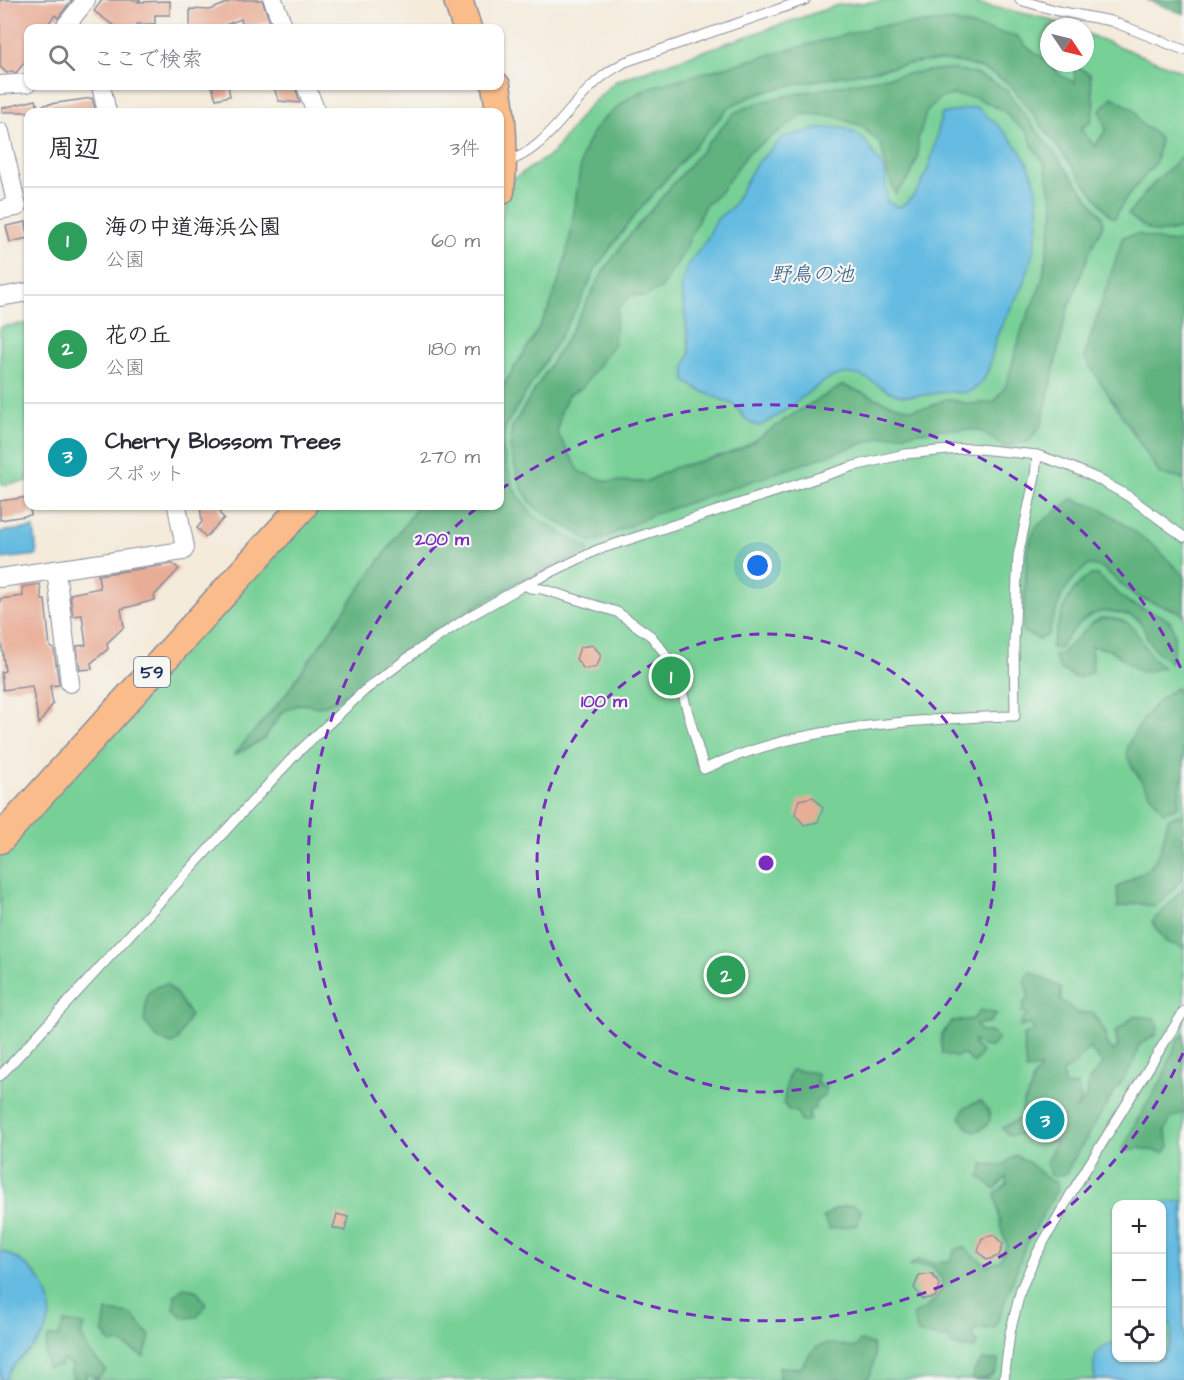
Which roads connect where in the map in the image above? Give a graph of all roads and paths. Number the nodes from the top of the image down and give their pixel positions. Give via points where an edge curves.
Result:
1 (86, 0) edge
2 (273, 0) edge
3 (458, 0) edge
4 (474, 0) edge
5 (805, 0) edge
6 (1020, 0) edge
7 (67, 24) edge
8 (282, 24) edge
9 (466, 24) edge
10 (482, 24) edge
11 (1184, 50) edge
12 (24, 80) edge
13 (0, 85) edge
14 (102, 90) edge
15 (308, 90) edge
16 (482, 90) edge
17 (497, 90) edge
18 (106, 108) edge
19 (314, 108) edge
20 (485, 108) edge
21 (500, 108) edge
22 (0, 132) edge
23 (504, 170) edge
24 (0, 210) edge
25 (24, 293) edge
26 (0, 297) edge
27 (1037, 455) junction
28 (178, 510) edge
29 (281, 510) edge
30 (299, 510) edge
31 (1184, 537) edge
32 (56, 570) junction
33 (0, 578) edge
34 (525, 585) junction
35 (70, 683) dead end
36 (0, 815) edge
37 (0, 839) edge
38 (1184, 1011) edge
39 (0, 1076) edge
40 (1004, 1380) edge

1 - 7 street
2 - 8 street
3 - 9 main road
4 - 10 main road
5 - 23 lane via 625,62 601,78 545,137
6 - 11 lane via 1111,21
12 - 13 street
14 - 18 street
15 - 19 street
16 - 20 main road
17 - 21 main road
22 - 24 street via 17,207
25 - 26 street
27 - 31 lane via 1104,482
27 - 34 lane via 970,448 905,454 854,466 597,550
27 - 34 lane via 1018,556 1015,716 853,726 782,741 704,769 679,681 651,636 617,612
28 - 32 street via 183,551
29 - 36 main road, 59
30 - 37 main road, 59
32 - 33 street
32 - 35 street
34 - 39 lane via 417,651 365,690 297,753
38 - 40 lane via 1035,1257 1021,1289

